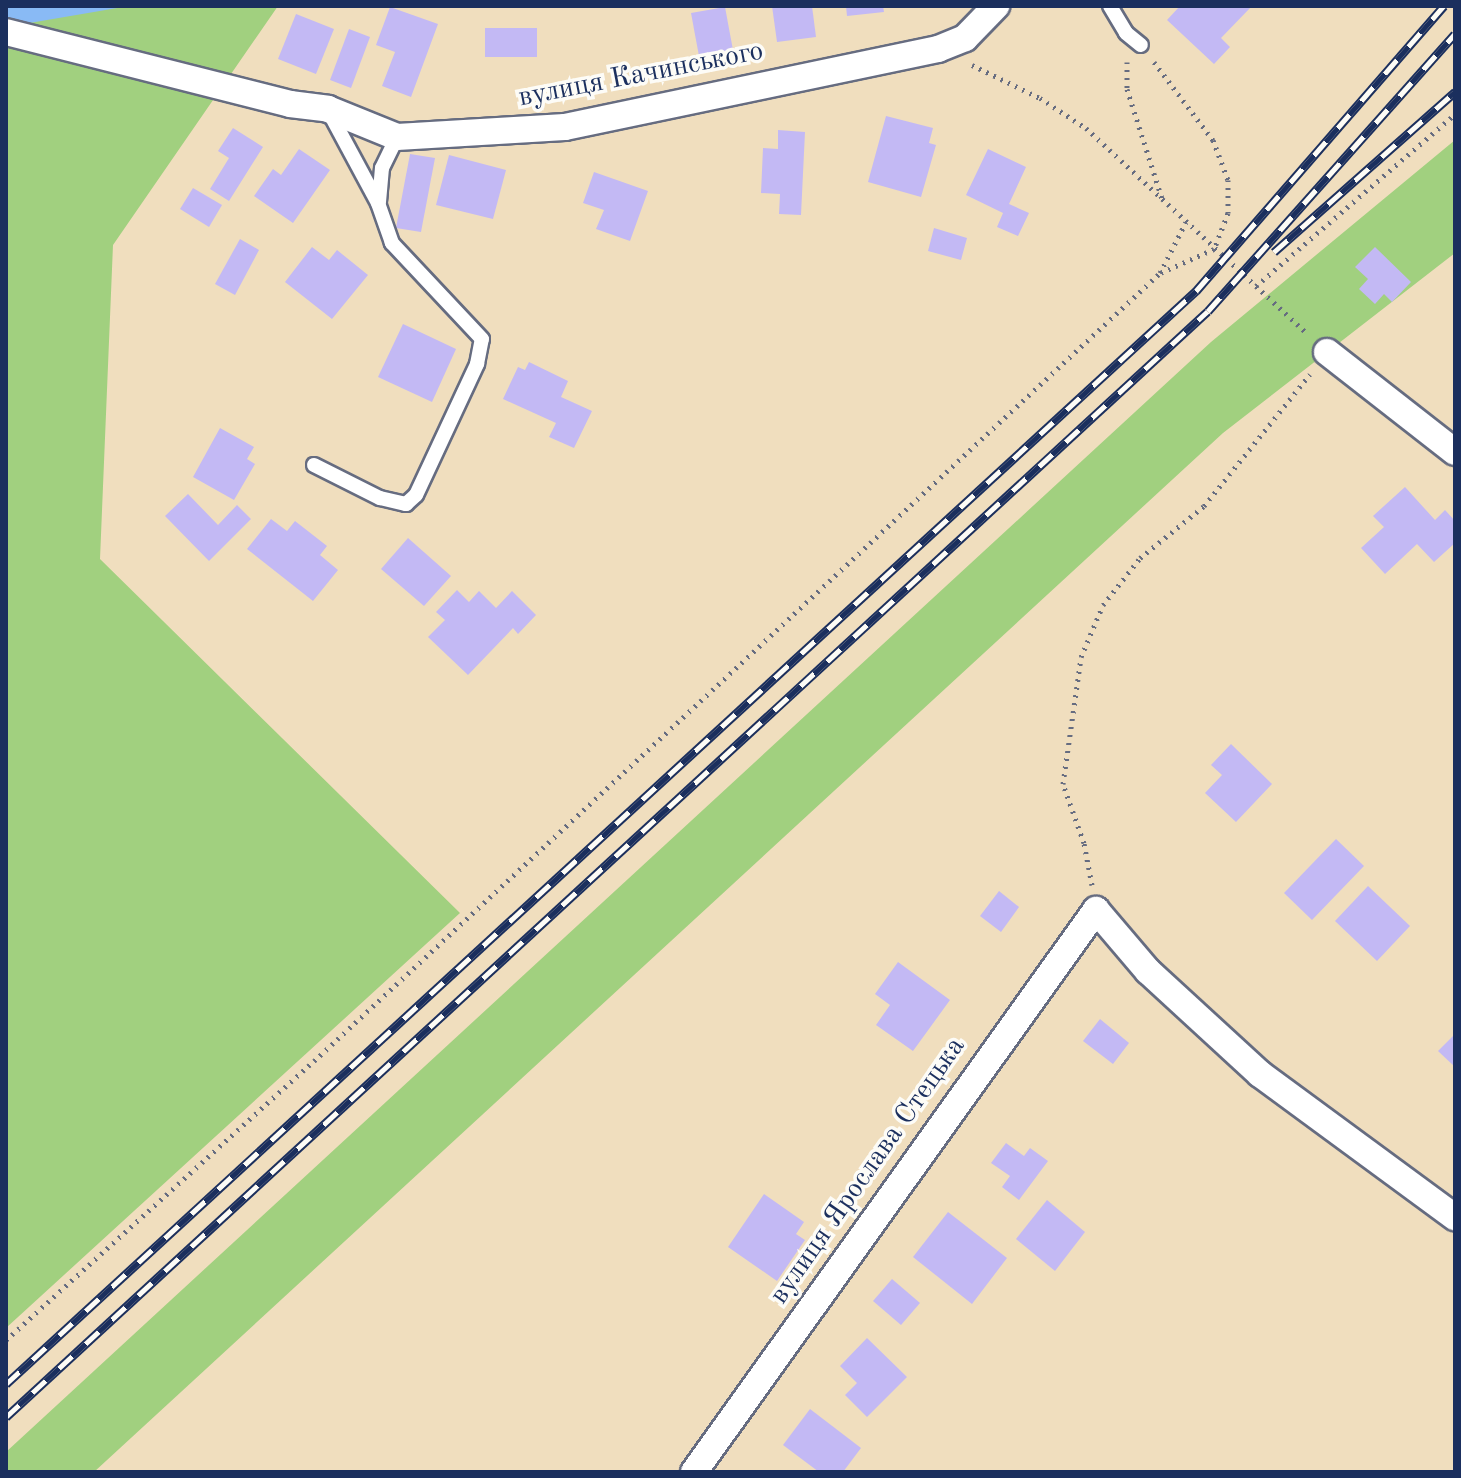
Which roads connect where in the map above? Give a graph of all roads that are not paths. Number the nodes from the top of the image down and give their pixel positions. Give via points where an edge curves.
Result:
1 (996, 6) edge
2 (1110, 6) edge
3 (6, 32) edge
4 (1141, 45) road end
5 (328, 109) junction
6 (397, 137) junction
7 (378, 203) junction
8 (1327, 352) road end
9 (1455, 452) edge
10 (314, 465) dead end
11 (1455, 1217) edge
12 (694, 1472) edge

1 - 6 street, вулиця Качинського via 965,38 938,49 565,127
2 - 4 lane via 1126,33
3 - 5 street, вулиця Качинського
5 - 6 street, вулиця Качинського
5 - 7 lane
6 - 7 lane via 382,168
7 - 10 lane via 392,243 482,339 477,364 416,495 406,504 380,498
8 - 9 street
11 - 12 street, вулиця Ярослава Стецька via 1260,1074 1148,971 1096,910

